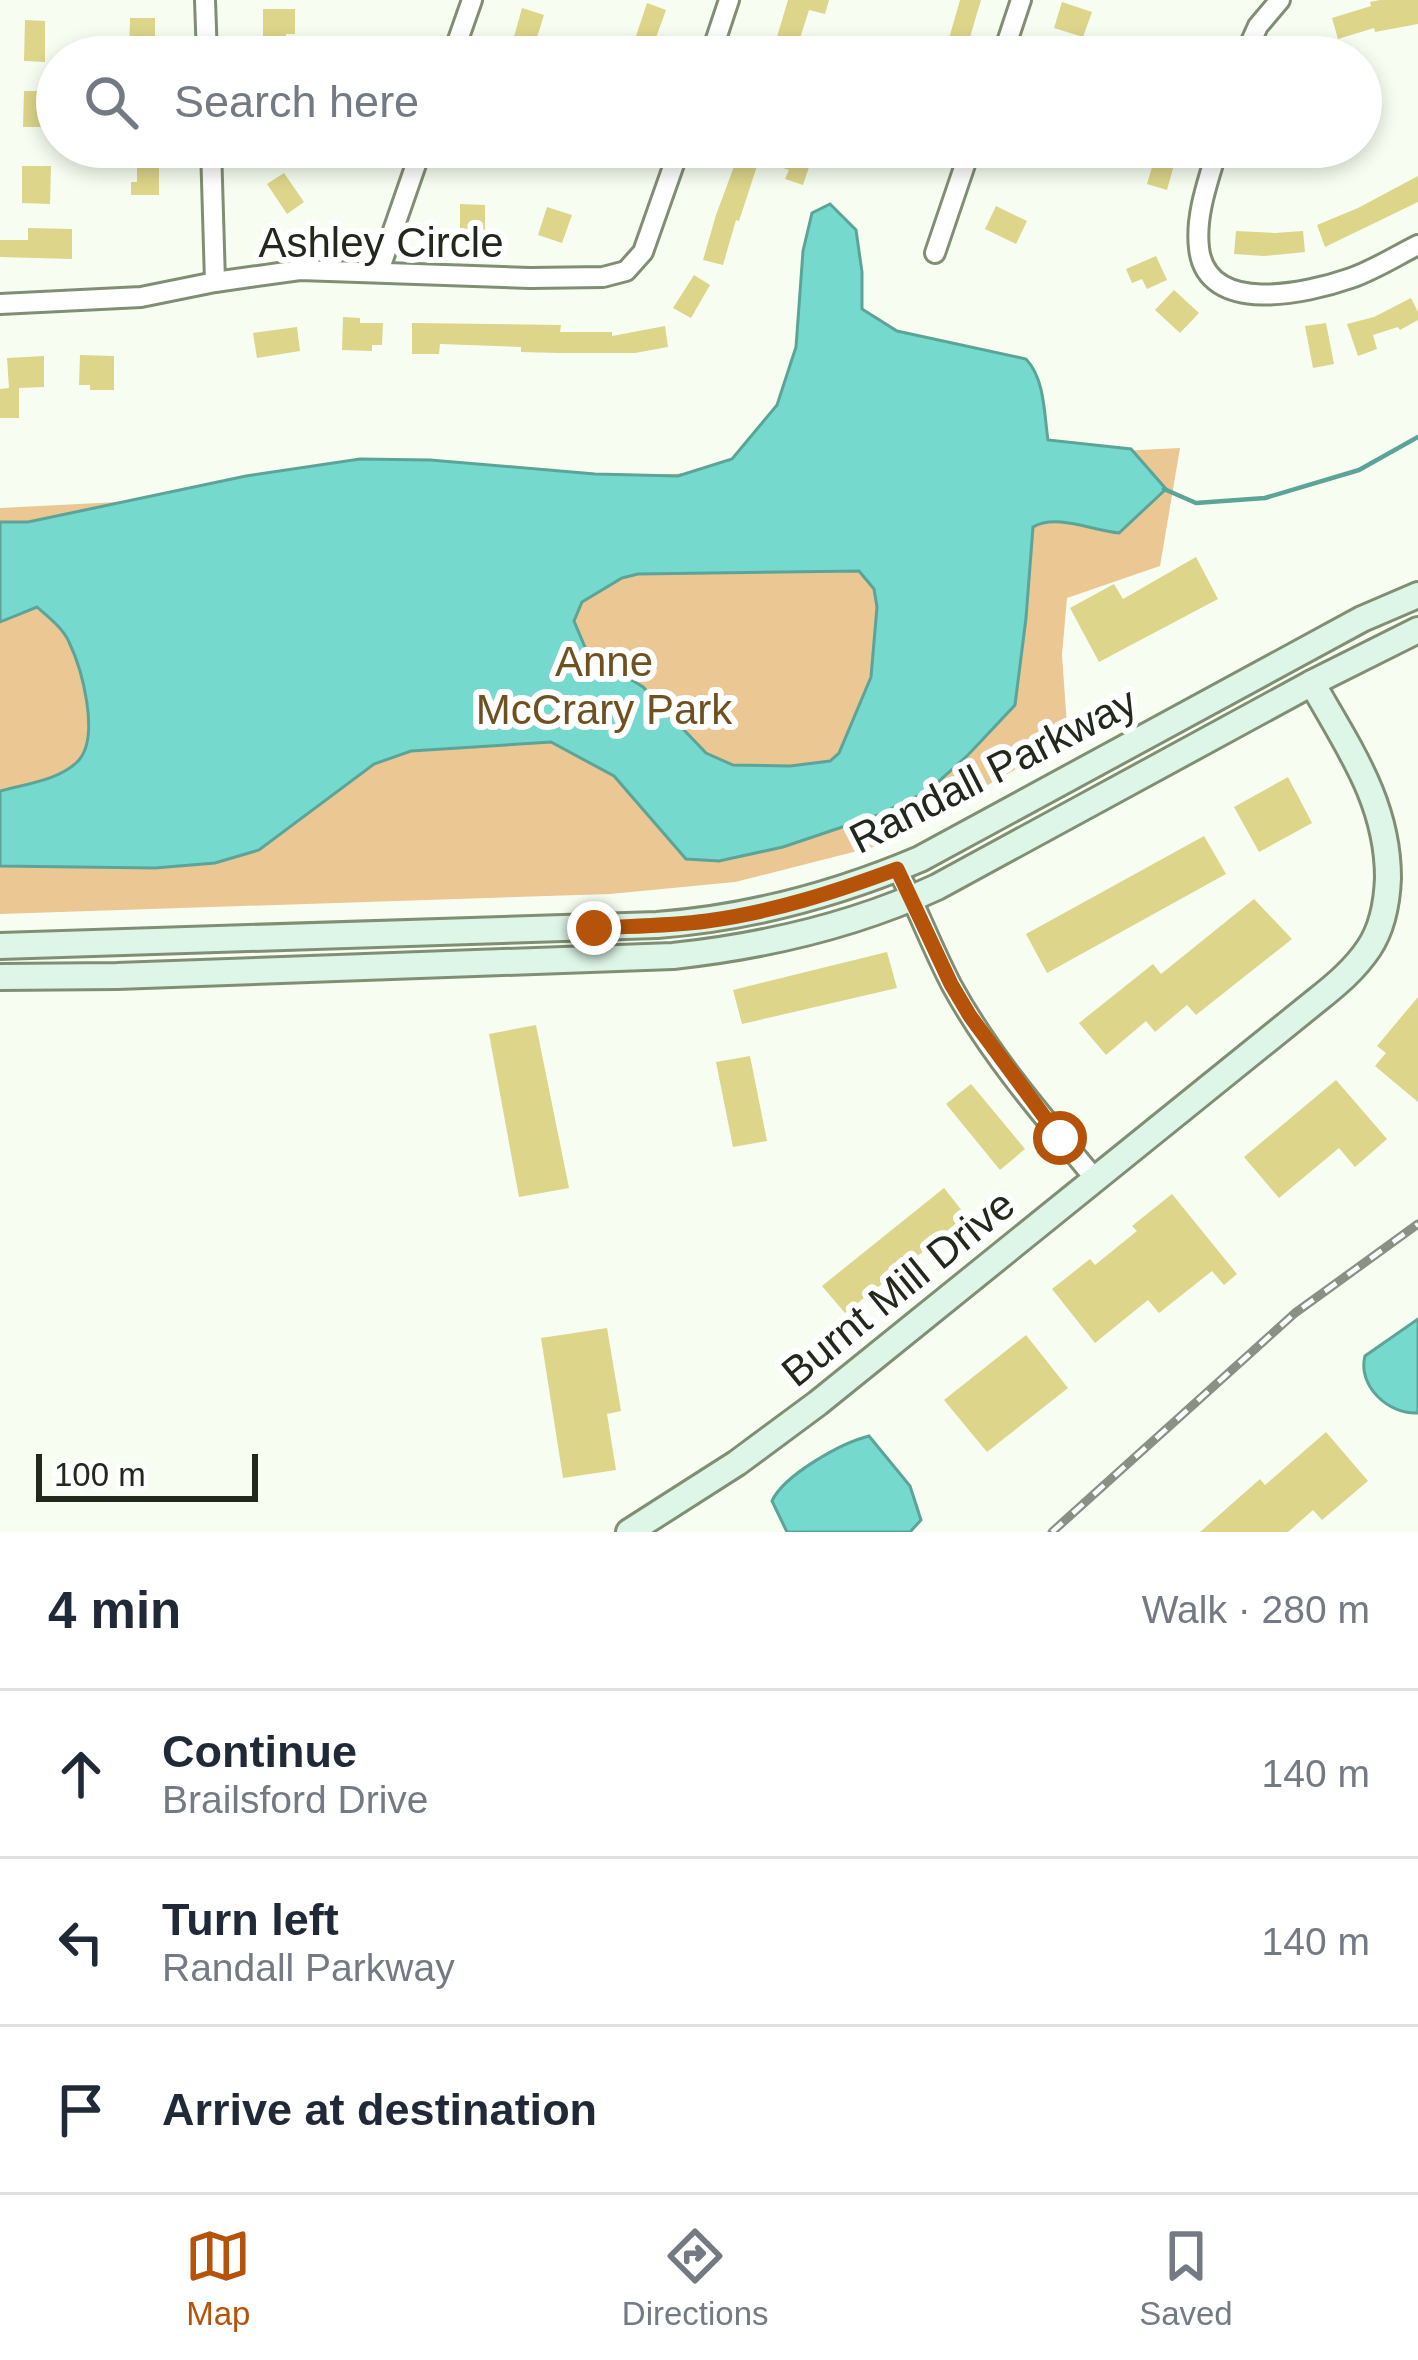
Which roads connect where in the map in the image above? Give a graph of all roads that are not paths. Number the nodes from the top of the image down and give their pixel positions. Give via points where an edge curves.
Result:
1 (206, 0) edge
2 (472, 0) edge
3 (729, 0) edge
4 (1021, 0) edge
5 (1280, 0) edge
6 (207, 36) edge
7 (459, 36) edge
8 (717, 36) edge
9 (1009, 36) edge
10 (1253, 36) edge
11 (212, 168) edge
12 (415, 168) edge
13 (673, 168) edge
14 (964, 168) edge
15 (1212, 168) edge
16 (1418, 245) edge
17 (935, 253) dead end
18 (380, 271) junction
19 (215, 282) junction
20 (0, 304) edge
21 (1418, 595) edge
22 (1418, 629) edge
23 (1298, 655) junction
24 (1312, 683) junction
25 (897, 869) junction
26 (912, 898) junction
27 (0, 946) edge
28 (0, 977) edge
29 (1096, 1180) junction
30 (629, 1532) edge

1 - 6 street
2 - 7 street
3 - 8 street
4 - 9 street
5 - 10 street
11 - 19 street
12 - 18 street
13 - 18 street, Ashley Circle via 650,237 626,271 587,279
14 - 17 street
15 - 16 street via 1198,246 1207,271 1229,289 1281,295 1347,280
18 - 19 street, Ashley Circle via 300,270
19 - 20 street, Ashley Circle via 142,297
21 - 23 main road, Randall Parkway
22 - 24 main road, Randall Parkway
23 - 24 street
23 - 25 main road, Randall Parkway
24 - 26 main road, Randall Parkway
24 - 29 main road, Burnt Mill Drive via 1382,819 1388,886 1378,931 1343,979
25 - 26 street
25 - 27 main road, Randall Parkway via 786,905 657,926
26 - 28 main road, Randall Parkway via 808,933 674,956
26 - 29 street via 982,1035
29 - 30 main road, Burnt Mill Drive via 802,1415

